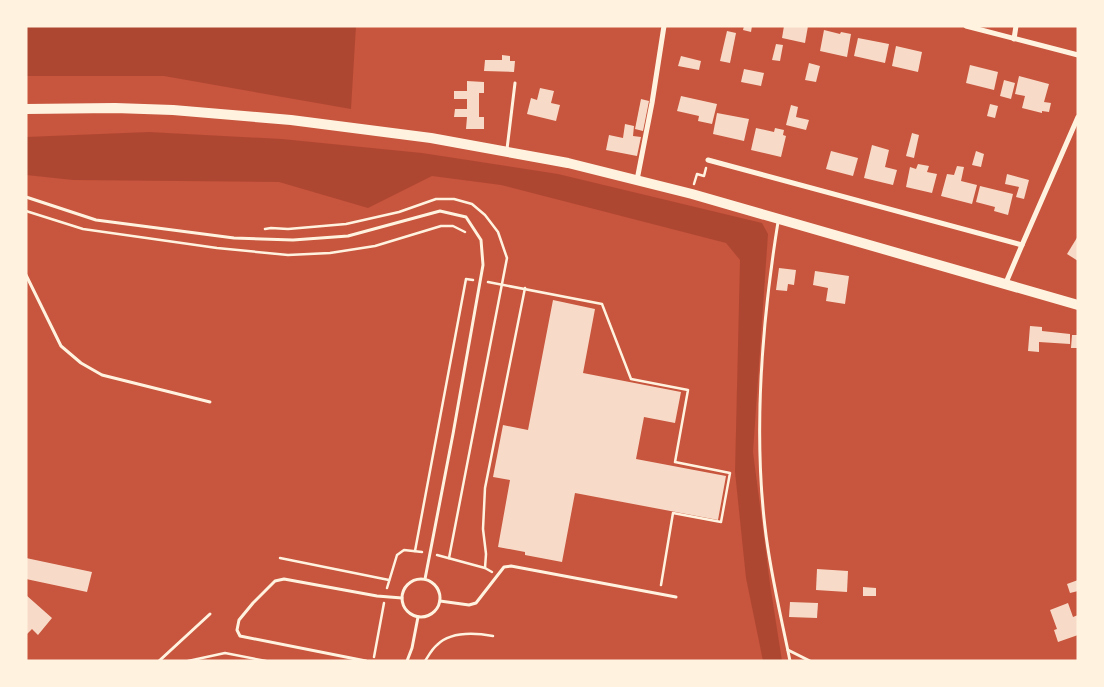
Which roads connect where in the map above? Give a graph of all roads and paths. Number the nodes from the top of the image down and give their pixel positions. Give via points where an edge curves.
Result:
1 (664, 26) edge
2 (966, 26) edge
3 (1016, 26) edge
4 (1014, 38) junction
5 (1078, 55) edge
6 (515, 83) dead end
7 (26, 109) edge
8 (1078, 117) edge
9 (507, 152) junction
10 (708, 160) joint
11 (637, 180) junction
12 (692, 194) junction
13 (26, 198) edge
14 (779, 219) junction
15 (262, 230) dead end
16 (1022, 245) junction
17 (26, 275) edge
18 (480, 280) junction
19 (503, 284) junction
20 (1005, 285) junction
21 (525, 288) junction
22 (1078, 305) edge
23 (210, 402) dead end
24 (415, 551) dead end
25 (280, 558) dead end
26 (449, 558) dead end
27 (485, 568) dead end
28 (425, 579) junction
29 (388, 580) dead end
30 (660, 594) junction
31 (676, 597) dead end
32 (402, 598) junction
33 (440, 601) junction
34 (210, 614) dead end
35 (418, 617) junction
36 (494, 636) dead end
37 (788, 650) junction
38 (159, 661) edge
39 (188, 661) edge
40 (266, 661) edge
41 (366, 661) edge
42 (407, 661) edge
43 (426, 661) edge
44 (790, 661) edge
45 (810, 661) edge

1 - 11 street
2 - 4 street
3 - 4 street
4 - 5 street
6 - 9 lane
7 - 9 main road via 173,110 291,120 423,137
8 - 16 street
9 - 11 main road
10 - 12 path via 704,176 697,174
10 - 16 street
11 - 12 main road
12 - 14 main road
13 - 18 lane via 96,220 234,238 293,240 348,236 440,211 466,217 481,240 483,265
14 - 20 main road
14 - 37 lane via 764,340 759,432 765,527
15 - 19 path via 346,224 399,212 436,199 454,199 472,204 498,232 507,258
16 - 20 street
17 - 23 lane via 61,346 81,363 102,375
18 - 19 path
18 - 24 path via 466,279
18 - 28 lane
19 - 21 path
19 - 26 path
20 - 22 main road
21 - 27 path via 485,488
21 - 30 path via 602,304 631,379 688,390 675,462 730,473 721,522 673,513
25 - 29 path
28 - 32 lane via 418,578 408,584
28 - 33 lane via 439,589
30 - 31 lane
30 - 33 lane via 511,566 504,567 476,603
32 - 35 lane via 407,612
32 - 41 lane via 284,579 275,581 239,620 237,630 240,636
33 - 35 lane via 430,616
34 - 38 lane
35 - 42 lane
36 - 43 path via 477,633 456,635 436,645
37 - 44 lane
37 - 45 lane
39 - 40 path via 225,653

